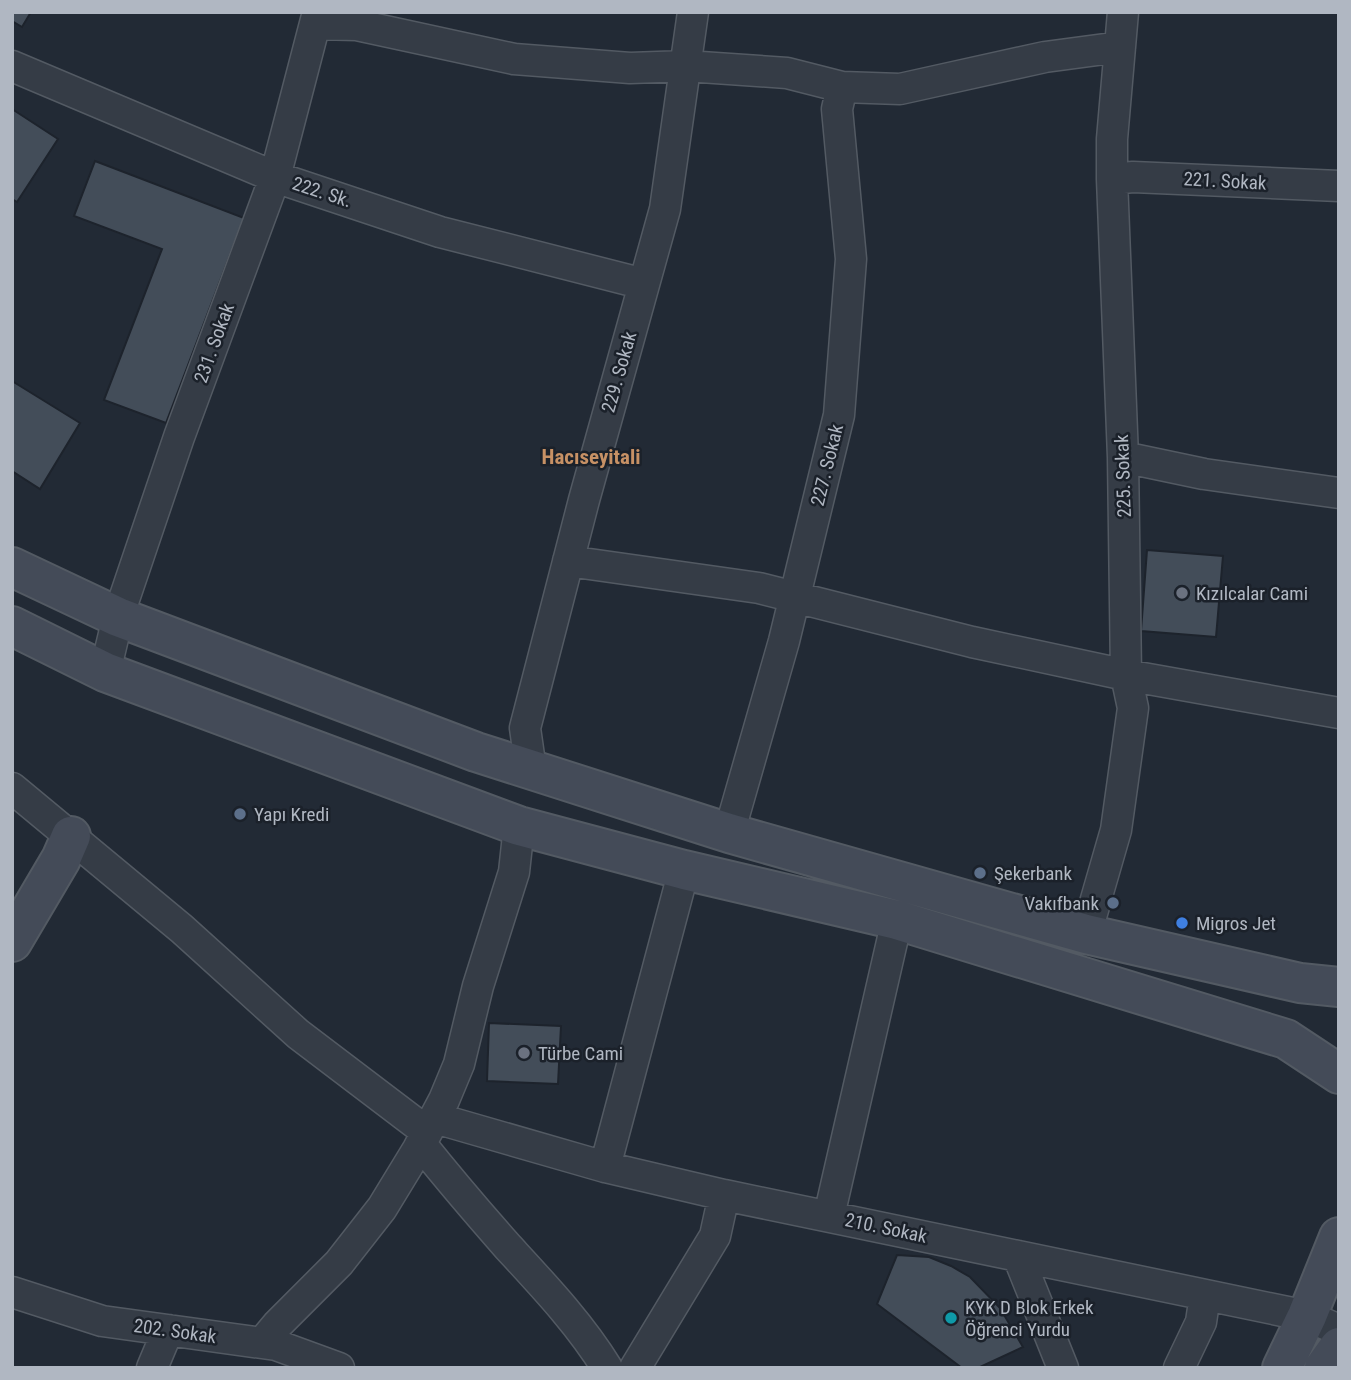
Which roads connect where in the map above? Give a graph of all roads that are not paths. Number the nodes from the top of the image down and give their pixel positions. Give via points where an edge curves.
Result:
1 (693, 12) edge
2 (1124, 12) edge
3 (316, 18) edge
4 (1120, 47) junction
5 (12, 66) edge
6 (687, 66) junction
7 (842, 87) junction
8 (275, 177) junction
9 (1112, 179) junction
10 (1339, 186) edge
11 (644, 284) junction
12 (1123, 457) junction
13 (1339, 493) edge
14 (568, 561) junction
15 (12, 567) edge
16 (795, 596) junction
17 (118, 617) junction
18 (12, 626) edge
19 (105, 672) junction
20 (1126, 675) junction
21 (1339, 713) edge
22 (531, 770) junction
23 (12, 788) edge
24 (519, 826) junction
25 (729, 833) junction
26 (71, 836) junction
27 (684, 870) junction
28 (898, 920) junction
29 (1086, 934) junction
30 (12, 942) edge
31 (1337, 989) edge
32 (1331, 1058) edge
33 (427, 1131) junction
34 (606, 1167) junction
35 (724, 1195) junction
36 (829, 1216) junction
37 (1339, 1237) edge
38 (1017, 1256) junction
39 (12, 1292) edge
40 (1205, 1295) junction
41 (1323, 1323) edge
42 (168, 1330) junction
43 (262, 1343) junction
44 (1339, 1347) edge
45 (152, 1368) edge
46 (339, 1368) edge
47 (607, 1368) edge
48 (635, 1368) edge
49 (1063, 1368) edge
50 (1179, 1368) edge
51 (1282, 1368) edge
52 (1324, 1368) edge

1 - 6 street, 229. Sokak
2 - 4 street, 225. Sokak
3 - 6 street via 514,59 630,68
3 - 8 street, 231. Sokak
4 - 7 street via 1045,57 900,89
4 - 9 street, 225. Sokak
5 - 8 street, 222. Sk.
6 - 7 street via 787,73
6 - 11 street, 229. Sokak via 665,209
7 - 16 street, 227. Sokak via 837,109 851,259 839,415
8 - 11 street, 222. Sk. via 440,232
8 - 17 street, 231. Sokak
9 - 10 street, 221. Sokak
9 - 12 street, 225. Sokak
11 - 14 street, 229. Sokak
12 - 13 street
12 - 20 street, 225. Sokak
14 - 16 street
14 - 22 street, 229. Sokak via 525,728
15 - 17 main road
16 - 20 street via 972,642
16 - 25 street, 227. Sokak
17 - 19 street, 231. Sokak
17 - 22 main road
18 - 19 main road
19 - 24 main road
20 - 21 street
20 - 29 street, 225. Sokak via 1133,708 1116,830
22 - 25 main road
23 - 26 street
24 - 27 main road
24 - 33 street via 514,872 459,1064
25 - 29 main road
26 - 30 main road
26 - 33 street via 298,1034
27 - 28 main road
27 - 34 street
28 - 32 main road via 1286,1039
28 - 36 street
29 - 31 main road
33 - 34 street, 210. Sokak
33 - 43 street via 382,1208 339,1263
33 - 47 street via 463,1197 554,1298
34 - 35 street, 210. Sokak
35 - 36 street, 210. Sokak
35 - 48 street via 715,1236
36 - 38 street, 210. Sokak
37 - 41 main road
38 - 40 street, 210. Sokak
38 - 49 street
39 - 42 street, 202. Sokak via 102,1321
40 - 41 street, 210. Sokak
40 - 50 street via 1200,1322
41 - 51 main road
42 - 43 street, 202. Sokak
42 - 45 street
43 - 46 street, 202. Sokak
44 - 52 main road

